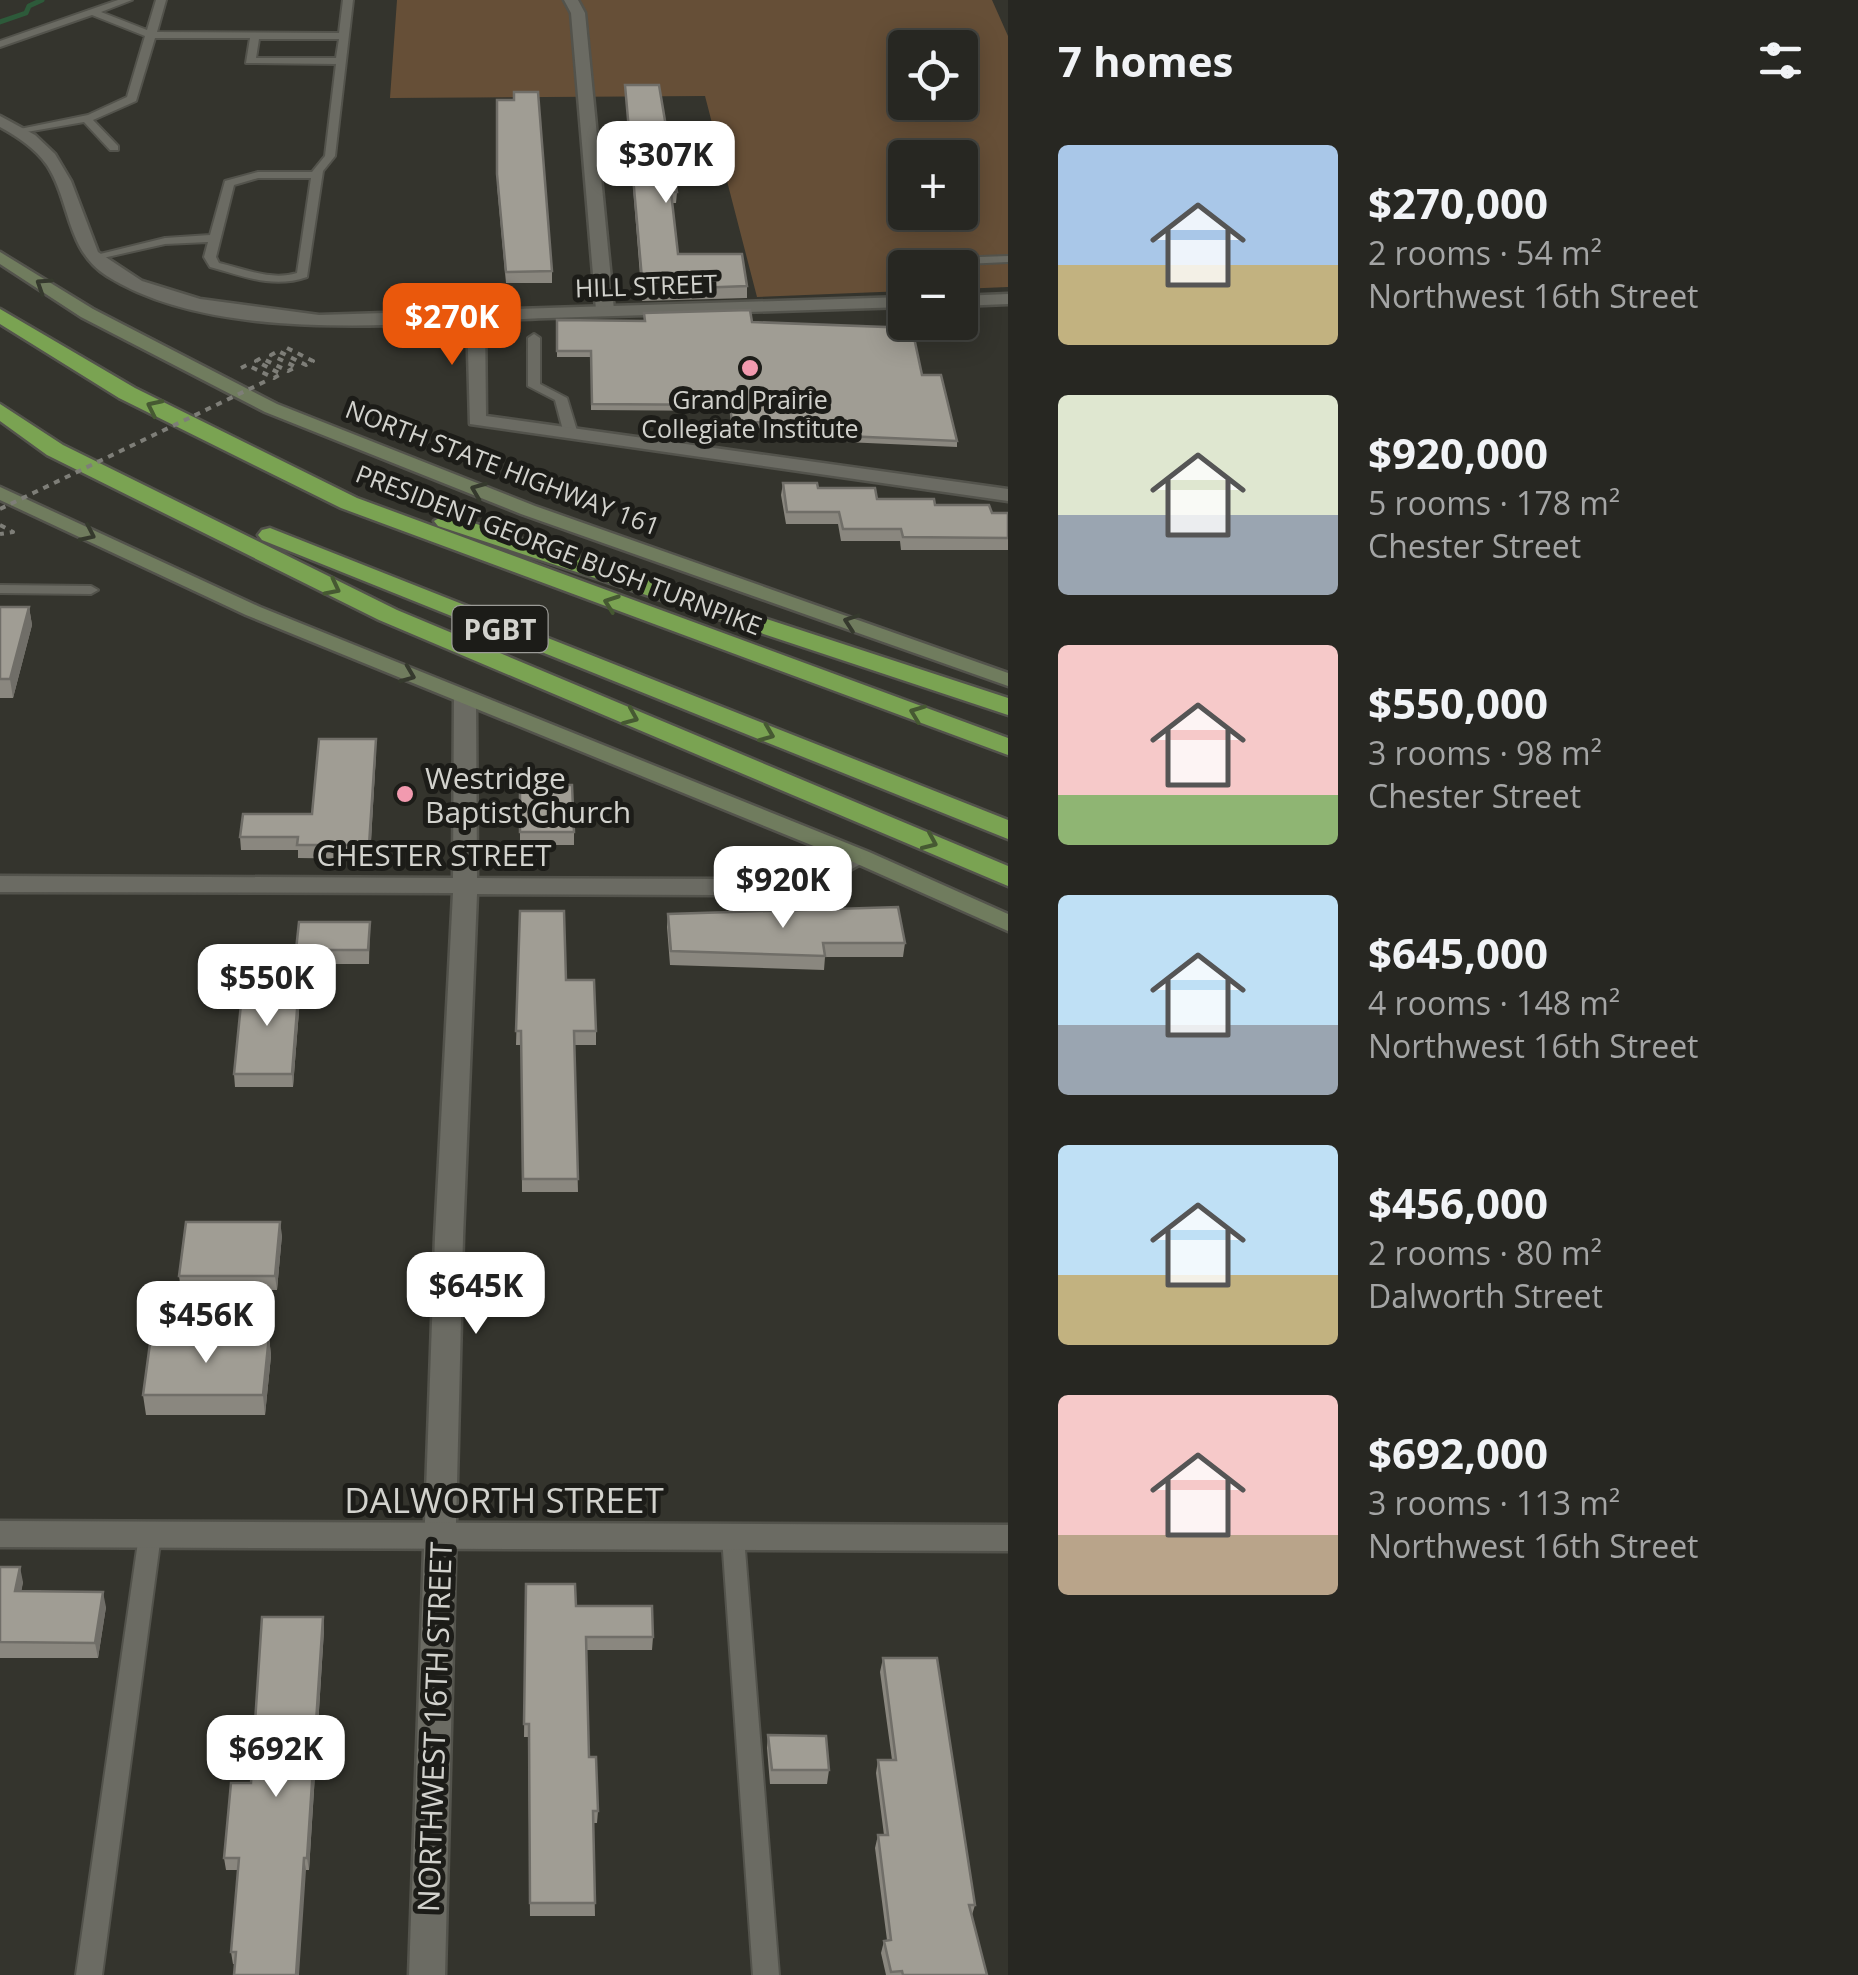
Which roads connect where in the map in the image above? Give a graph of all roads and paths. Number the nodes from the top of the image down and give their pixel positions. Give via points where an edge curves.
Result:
1 (127, 0) edge
2 (161, 0) edge
3 (348, 0) edge
4 (570, 0) edge
5 (92, 12) junction
6 (151, 36) junction
7 (255, 36) junction
8 (345, 36) junction
9 (0, 44) edge
10 (341, 61) junction
11 (86, 118) junction
12 (0, 122) edge
13 (19, 132) junction
14 (114, 148) dead end
15 (317, 175) junction
16 (214, 238) junction
17 (0, 257) edge
18 (94, 257) junction
19 (1008, 260) edge
20 (978, 261) edge
21 (1008, 299) edge
22 (978, 300) edge
23 (888, 302) edge
24 (606, 310) junction
25 (0, 315) edge
26 (476, 316) junction
27 (534, 338) dead end
28 (287, 348) dead end
29 (0, 410) edge
30 (571, 434) junction
31 (241, 450) junction
32 (0, 493) edge
33 (1008, 495) edge
34 (0, 509) edge
35 (0, 525) edge
36 (0, 534) edge
37 (0, 590) edge
38 (90, 590) dead end
39 (1008, 680) edge
40 (465, 698) junction
41 (1008, 707) edge
42 (1008, 747) edge
43 (1008, 830) edge
44 (861, 856) junction
45 (1008, 877) edge
46 (0, 884) edge
47 (465, 887) junction
48 (1008, 923) edge
49 (0, 1534) edge
50 (150, 1535) junction
51 (439, 1536) junction
52 (733, 1538) junction
53 (1008, 1538) edge
54 (89, 1975) edge
55 (427, 1975) edge
56 (766, 1975) edge

1 - 5 lane
2 - 6 lane
3 - 8 lane
4 - 24 street via 578,13
5 - 6 lane
5 - 9 lane
6 - 7 lane
6 - 11 lane via 132,99
7 - 8 lane
7 - 10 lane via 250,61
8 - 10 lane
10 - 15 lane via 330,156
11 - 13 lane
11 - 14 lane
12 - 13 street
13 - 18 street via 51,156
15 - 16 lane via 258,175 228,183
15 - 16 lane via 302,275 294,280 214,265
16 - 18 lane
39 -> 17 main road, NORTH STATE HIGHWAY 161 via 528,510 271,408 86,313
18 - 26 street, HILL STREET via 117,274 179,298 276,319
19 - 20 lane
21 - 22 street
23 - 24 street, HILL STREET
24 - 26 street, HILL STREET
31 -> 25 highway, PRESIDENT GEORGE BUSH TURNPIKE / PGBT via 127,393
26 - 30 street via 477,420
27 - 30 lane via 534,386 562,398
28 - 34 path, bridge via 312,361 272,355 296,367 288,371 261,358 256,361 282,374 274,378 247,365 241,368 266,381
29 -> 43 highway, PGBT via 294,546
29 -> 45 highway via 56,450 388,616
30 - 33 street
31 - 41 highway
42 -> 31 highway, PRESIDENT GEORGE BUSH TURNPIKE / PGBT via 447,542
32 -> 40 main road via 254,611
35 - 36 path via 13,532
37 - 38 lane
40 - 44 main road
40 - 47 street, NORTHWEST 16TH STREET
44 - 47 street, CHESTER STREET via 818,880 720,887
44 - 48 main road
46 - 47 street, CHESTER STREET
47 - 51 street, NORTHWEST 16TH STREET
49 - 50 street, DALWORTH STREET
50 - 51 street, DALWORTH STREET
50 - 54 lane
51 - 52 street, DALWORTH STREET
51 - 55 street, NORTHWEST 16TH STREET
52 - 53 street, DALWORTH STREET
52 - 56 lane

